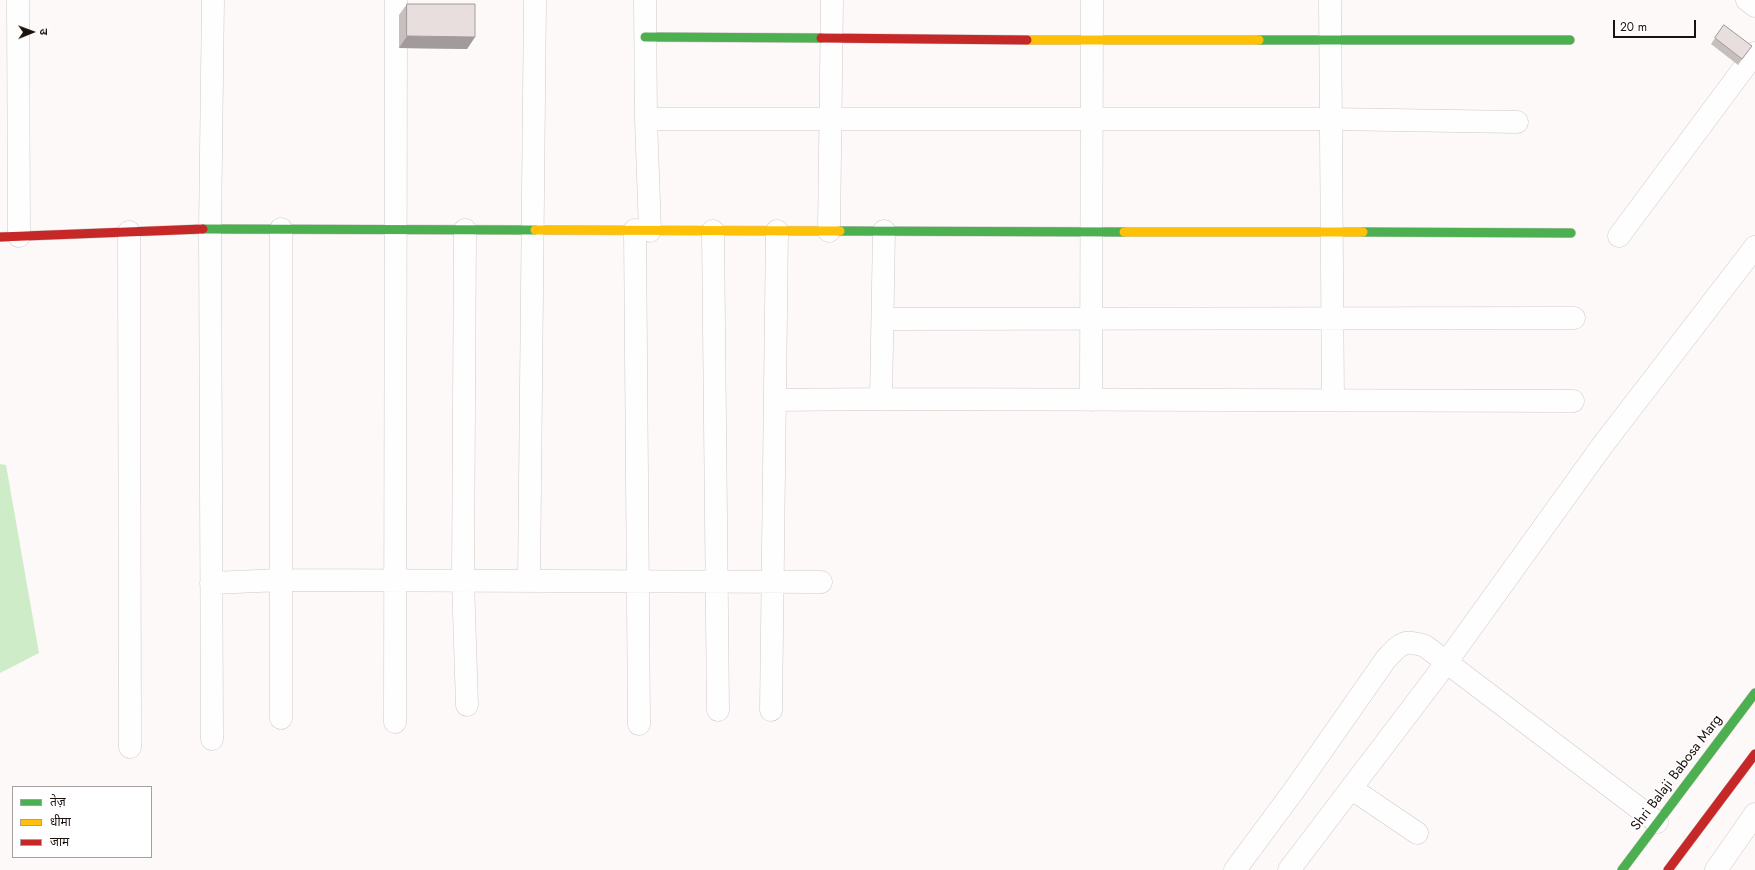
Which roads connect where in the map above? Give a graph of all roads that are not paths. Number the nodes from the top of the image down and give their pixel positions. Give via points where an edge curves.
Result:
1 (18, 0) edge
2 (213, 0) edge
3 (396, 0) edge
4 (535, 0) edge
5 (645, 0) edge
6 (832, 0) edge
7 (1092, 0) edge
8 (1330, 0) edge
9 (1746, 0) edge
10 (1755, 6) edge
11 (645, 37) junction
12 (832, 39) junction
13 (1092, 40) junction
14 (1330, 40) junction
15 (1570, 40) dead end
16 (1755, 53) edge
17 (831, 118) junction
18 (646, 119) junction
19 (1092, 119) junction
20 (1331, 119) junction
21 (1517, 122) dead end
22 (210, 229) junction
23 (281, 229) junction
24 (396, 230) junction
25 (465, 230) junction
26 (531, 230) junction
27 (643, 231) junction
28 (713, 231) junction
29 (777, 231) junction
30 (829, 231) junction
31 (884, 231) junction
32 (129, 232) junction
33 (1091, 232) junction
34 (1332, 232) junction
35 (1571, 233) dead end
36 (1619, 236) dead end
37 (9, 237) edge
38 (1755, 247) edge
39 (1574, 318) dead end
40 (883, 319) junction
41 (1090, 319) junction
42 (1332, 319) junction
43 (881, 398) junction
44 (774, 400) junction
45 (1091, 400) junction
46 (1333, 400) junction
47 (1573, 401) dead end
48 (282, 580) junction
49 (395, 580) junction
50 (463, 580) junction
51 (529, 581) junction
52 (638, 581) junction
53 (715, 581) junction
54 (772, 581) junction
55 (211, 582) junction
56 (821, 582) dead end
57 (1445, 663) junction
58 (1755, 693) edge
59 (467, 705) dead end
60 (718, 710) dead end
61 (771, 710) dead end
62 (281, 718) dead end
63 (395, 722) dead end
64 (639, 724) dead end
65 (212, 739) dead end
66 (130, 747) dead end
67 (1755, 754) edge
68 (1352, 789) junction
69 (1755, 814) edge
70 (1657, 822) junction
71 (1417, 833) dead end
72 (1235, 870) edge
73 (1289, 870) edge
74 (1622, 870) edge
75 (1668, 870) edge
76 (1716, 870) edge

1 - 37 street
2 - 22 street
3 - 24 street
4 - 26 street
5 - 11 street
6 - 12 street
7 - 13 street
8 - 14 street
9 - 10 street
11 - 12 street
11 - 18 street
12 - 13 street
12 - 17 street
13 - 14 street
13 - 19 street
14 - 15 street
14 - 20 street
16 - 36 street
17 - 18 street
17 - 19 street
17 - 30 street
18 - 27 street
19 - 20 street
19 - 33 street
20 - 21 street
20 - 34 street
22 - 23 street
22 - 32 street
22 - 55 street
23 - 24 street
23 - 48 street
24 - 25 street
24 - 49 street
25 - 26 street
25 - 50 street
26 - 27 street
26 - 51 street
27 - 28 street
27 - 52 street
28 - 29 street
28 - 53 street
29 - 30 street
29 - 44 street
30 - 31 street
31 - 33 street
31 - 40 street
32 - 37 street
32 - 66 street
33 - 34 street
33 - 41 street
34 - 35 street
34 - 42 street
38 - 57 street via 1602,446
39 - 42 street
40 - 41 street
40 - 43 street
41 - 42 street
41 - 45 street
42 - 46 street
43 - 44 street
43 - 45 street
44 - 54 street
45 - 46 street
46 - 47 street
48 - 49 street
48 - 55 street
48 - 62 street
49 - 50 street
49 - 63 street
50 - 51 street
50 - 59 street
51 - 52 street
52 - 53 street
52 - 64 street
53 - 54 street
53 - 60 street
54 - 56 street
54 - 61 street
55 - 65 street
57 - 68 street
57 - 70 street
57 - 72 street via 1425,646 1410,641 1398,646 1386,659
58 - 70 street, Shri Balaji Babosa Marg
67 - 75 street
68 - 71 street
68 - 73 street
69 - 76 street
70 - 74 street, Shri Balaji Babosa Marg

